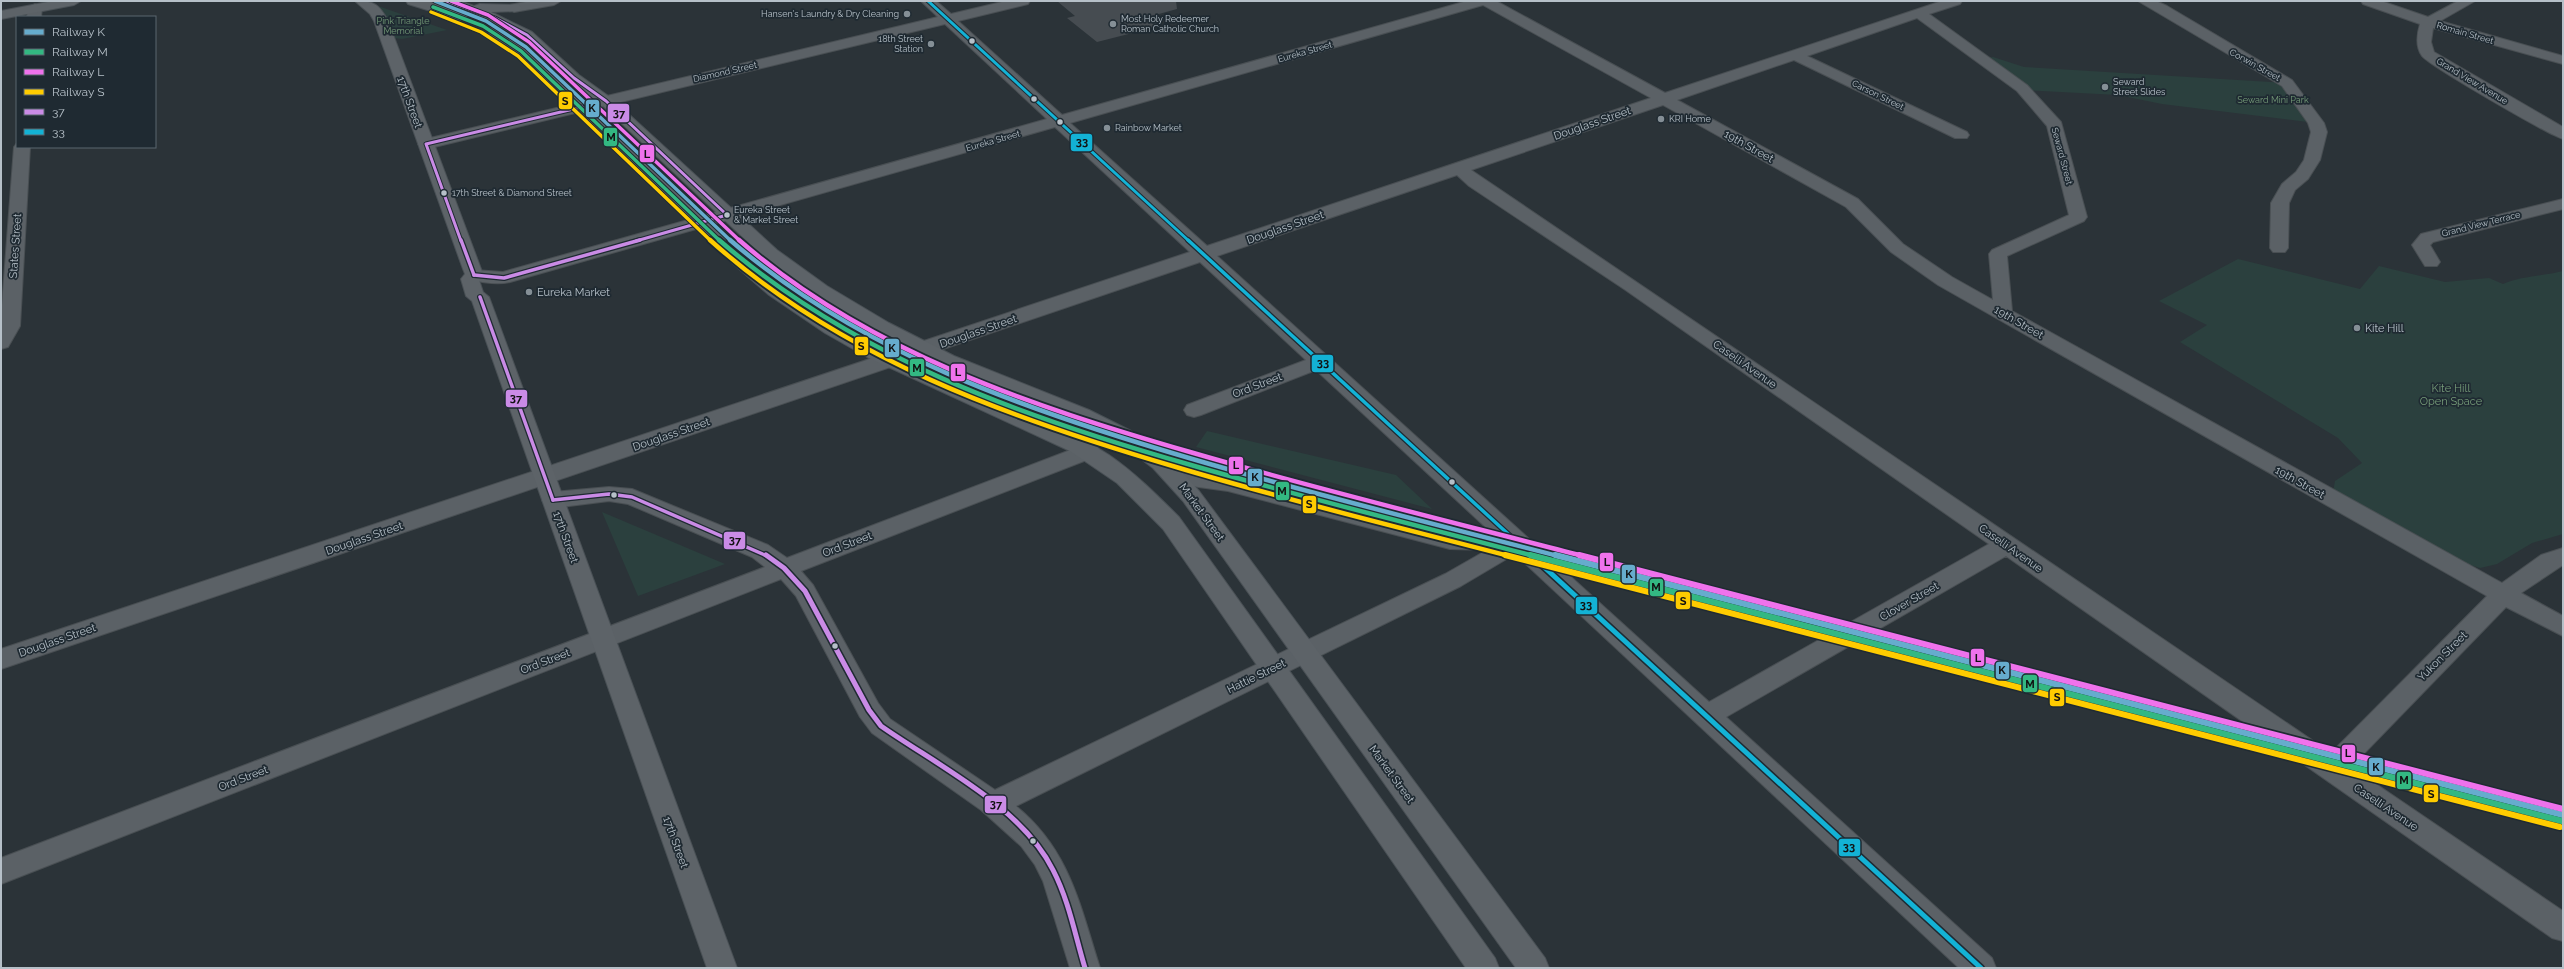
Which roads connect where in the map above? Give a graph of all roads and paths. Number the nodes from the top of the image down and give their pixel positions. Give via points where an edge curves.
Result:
1 (74, 1) edge
2 (362, 1) edge
3 (413, 1) edge
4 (446, 1) edge
5 (554, 1) edge
6 (928, 1) edge
7 (1023, 1) edge
8 (1482, 1) edge
9 (1486, 1) edge
10 (1955, 1) edge
11 (2145, 1) edge
12 (2368, 1) edge
13 (2468, 1) edge
14 (469, 8) junction
15 (514, 8) joint
16 (34, 13) edge
17 (1918, 13) junction
18 (1, 15) edge
19 (948, 19) junction
20 (2428, 22) junction
21 (1794, 55) junction
22 (2563, 60) edge
23 (1664, 99) junction
24 (606, 101) junction
25 (582, 107) junction
26 (1060, 122) junction
27 (2563, 134) edge
28 (1961, 135) dead end
29 (426, 144) junction
30 (22, 148) edge
31 (1459, 168) junction
32 (2563, 204) edge
33 (727, 215) junction
34 (701, 223) junction
35 (2279, 248) dead end
36 (1205, 254) junction
37 (2431, 262) dead end
38 (474, 275) junction
39 (504, 278) junction
40 (480, 297) junction
41 (2003, 312) junction
42 (1, 343) edge
43 (924, 349) junction
44 (890, 360) junction
45 (1321, 361) junction
46 (1194, 410) dead end
47 (1089, 451) junction
48 (544, 477) junction
49 (1177, 478) junction
50 (553, 500) junction
51 (1518, 542) junction
52 (2006, 545) junction
53 (2563, 556) edge
54 (784, 568) junction
55 (2505, 593) junction
56 (2563, 627) edge
57 (603, 639) junction
58 (1304, 652) junction
59 (1, 659) edge
60 (1274, 668) junction
61 (1707, 716) junction
62 (2332, 769) junction
63 (992, 805) junction
64 (1, 871) edge
65 (2563, 928) edge
66 (722, 968) edge
67 (1085, 968) edge
68 (1484, 968) edge
69 (1534, 968) edge
70 (1981, 968) edge

1 - 16 main road
2 - 29 main road, 17th Street via 376,12 381,21
3 - 25 main road via 475,21 507,38
4 - 14 main road, Market Street
5 - 15 street
6 - 19 street
7 - 19 street, Diamond Street
8 - 26 street, Eureka Street
9 - 23 street, 19th Street
10 - 17 street, Douglass Street
11 - 35 street, Corwin Street via 2162,8 2287,84 2316,123 2319,132 2312,160 2302,175 2288,188 2280,203
12 - 20 street, Romain Street
13 - 20 street
14 - 15 main road
14 - 24 main road, Market Street via 527,35
16 - 18 main road
17 - 21 street, Douglass Street
17 - 41 street, Seward Street via 2022,88 2055,125 2078,217 1998,254
19 - 24 street, Diamond Street
19 - 26 street
20 - 22 street, Romain Street
20 - 27 street, Grand View Avenue via 2424,42 2428,54
21 - 23 street, Douglass Street
21 - 28 street, Carson Street
23 - 31 street, Douglass Street
23 - 41 street, 19th Street via 1852,203 1897,248 1945,281
24 - 25 street, Diamond Street
24 - 33 main road, Market Street
25 - 29 street, Diamond Street
25 - 34 main road
26 - 33 street, Eureka Street
26 - 36 street
29 - 38 main road, 17th Street
30 - 42 street, States Street via 10,326
31 - 36 street, Douglass Street
31 - 52 street, Caselli Avenue via 1475,182 1631,285
32 - 37 street, Grand View Terrace via 2427,238 2421,245
33 - 34 street, Eureka Street
33 - 43 main road, Market Street via 804,279 861,315
34 - 39 street, Eureka Street
34 - 44 main road via 760,279 790,302 848,338
36 - 43 street, Douglass Street
36 - 45 street
38 - 39 street, Eureka Street
38 - 40 main road, 17th Street via 470,279 472,287 475,296
39 - 40 street, Eureka Street
40 - 48 main road, 17th Street
41 - 55 street, 19th Street via 2318,492
43 - 44 street, Douglass Street
43 - 49 main road, Market Street via 1101,424 1143,448
44 - 47 main road via 1046,429
44 - 48 street, Douglass Street
45 - 46 street, Ord Street
45 - 51 street
47 - 54 street, Ord Street
47 - 60 main road via 1136,484 1171,523
48 - 50 main road, 17th Street
48 - 59 street, Douglass Street
49 - 51 street via 1228,484 1450,541
49 - 58 main road, Market Street
50 - 54 street via 609,494 632,497 760,551
50 - 57 main road, 17th Street
51 - 58 street, Hattie Street via 1453,580
51 - 61 street
52 - 61 street, Clover Street
52 - 62 street, Caselli Avenue
53 - 55 street, Yukon Street via 2549,562
54 - 57 street, Ord Street
54 - 63 street via 805,591 869,710 881,726
55 - 56 street, 19th Street
55 - 62 street, Yukon Street
57 - 64 street, Ord Street
57 - 66 main road, 17th Street
58 - 60 street, Hattie Street
58 - 69 main road, Market Street
60 - 63 street, Hattie Street
60 - 68 main road
61 - 70 street
62 - 65 street, Caselli Avenue
63 - 67 street via 1023,831 1046,858

